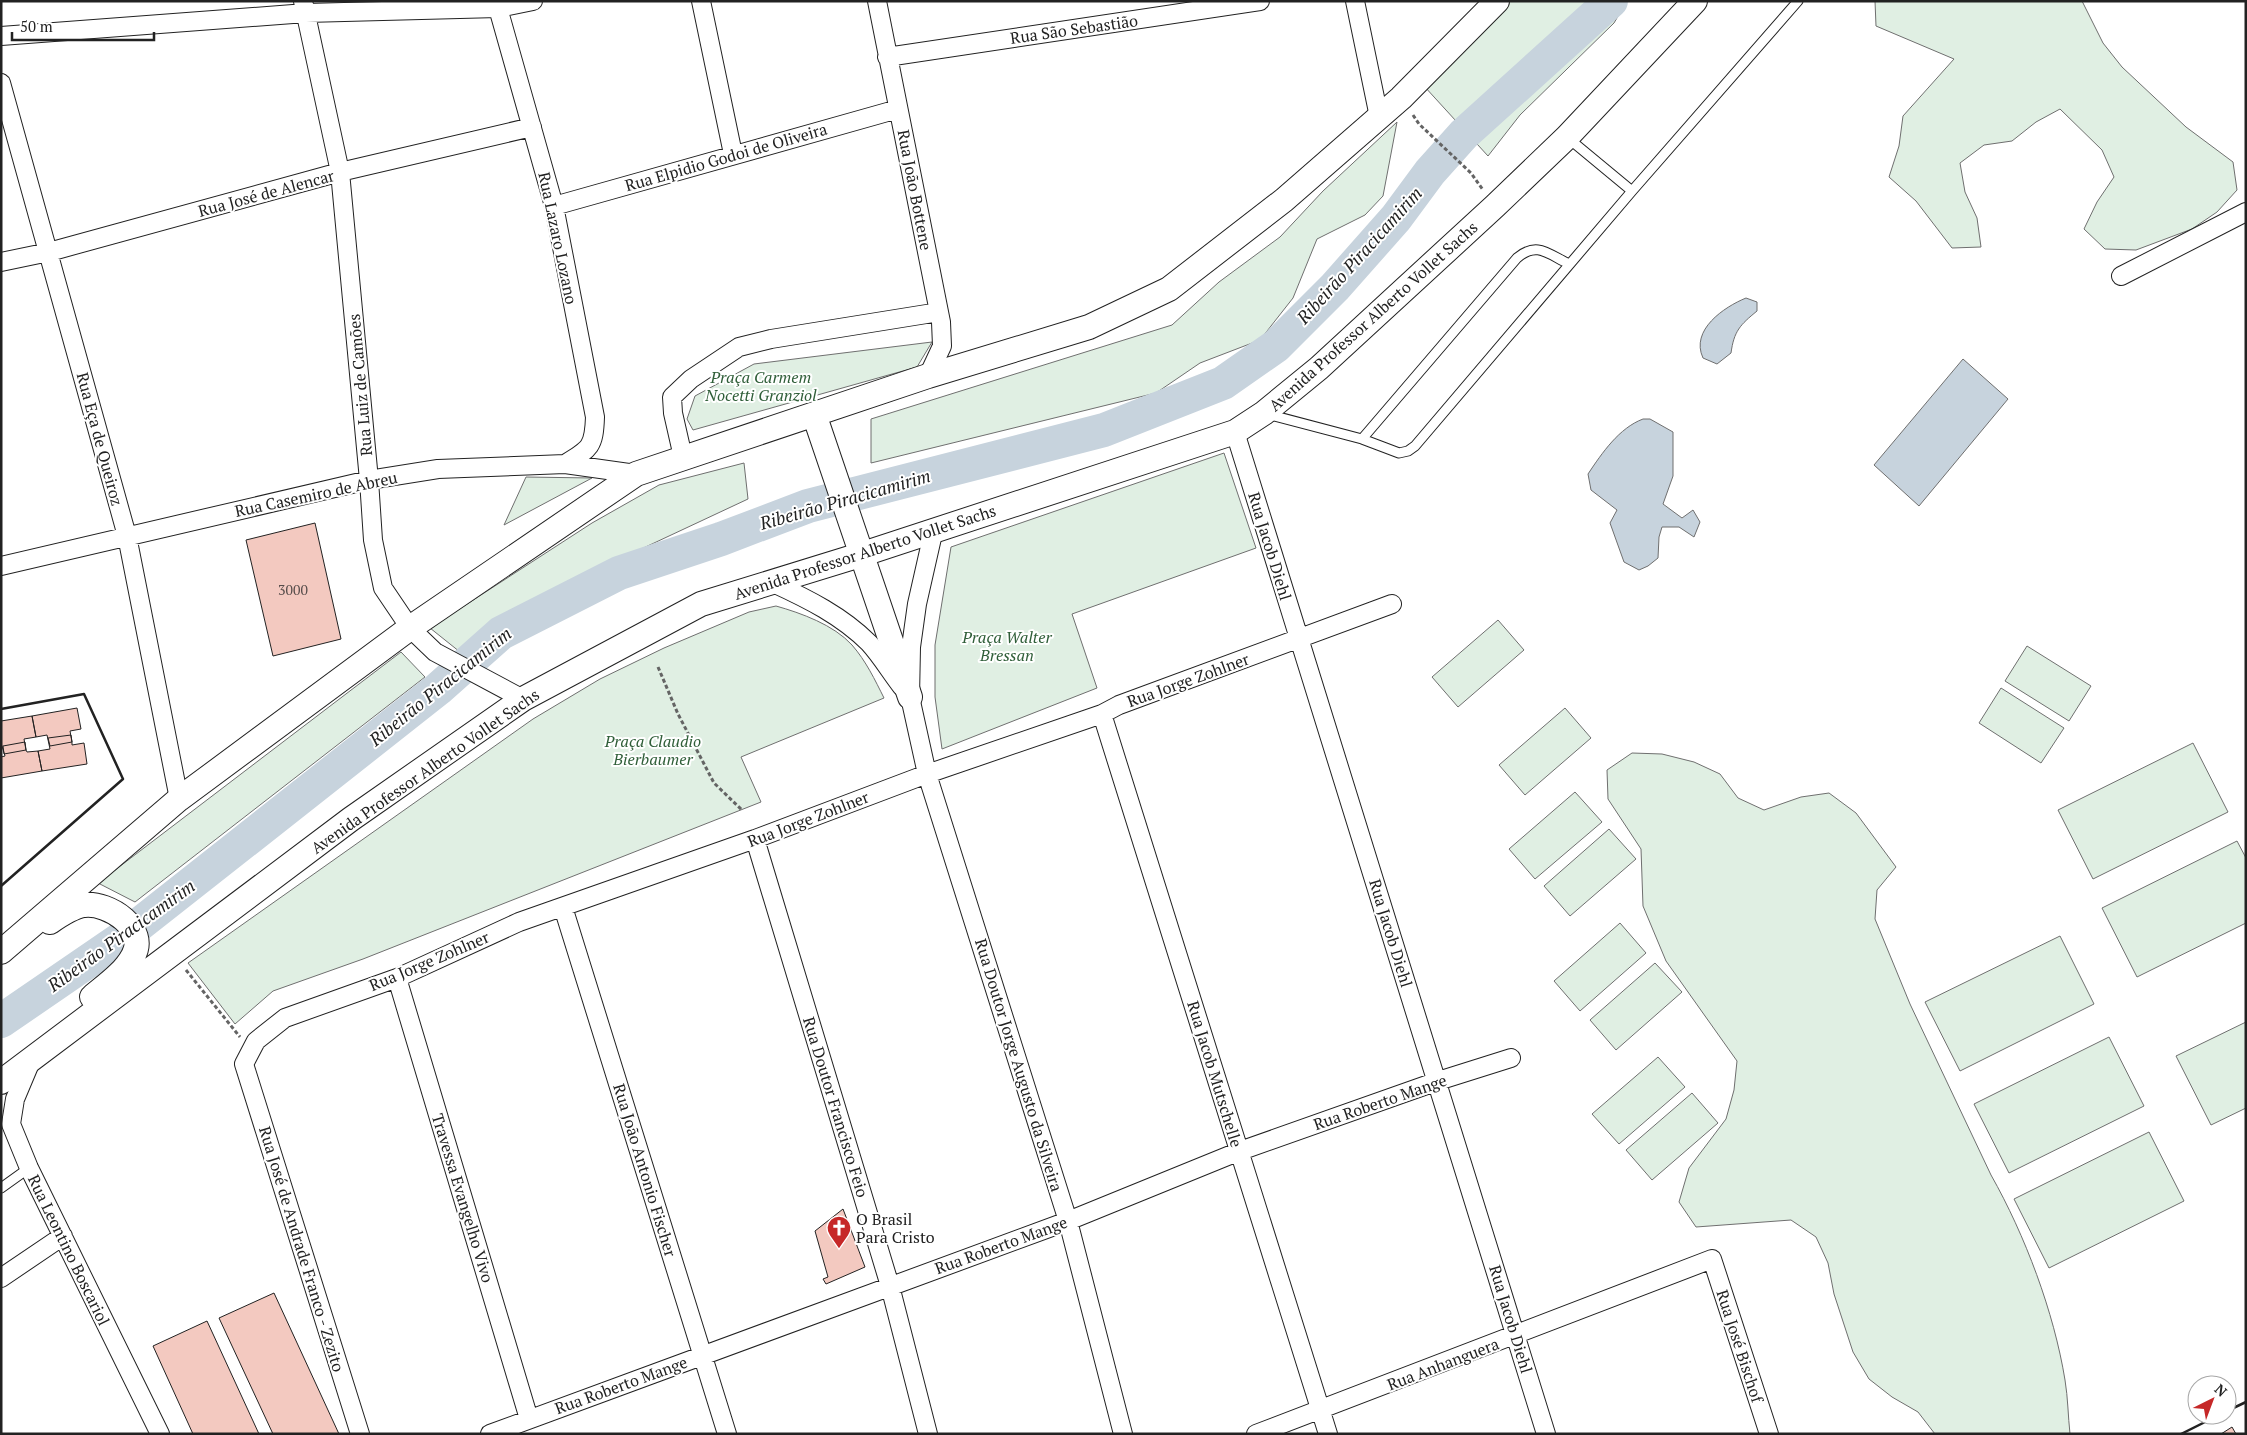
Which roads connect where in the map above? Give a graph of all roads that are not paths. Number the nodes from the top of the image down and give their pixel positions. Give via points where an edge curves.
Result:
1 (533, 1) edge
2 (701, 1) edge
3 (878, 1) edge
4 (1260, 1) edge
5 (1355, 1) edge
6 (1497, 1) edge
7 (1696, 1) edge
8 (1798, 1) edge
9 (497, 4) edge
10 (305, 7) edge
11 (1, 36) edge
12 (887, 57) junction
13 (1, 83) edge
14 (898, 109) junction
15 (1379, 117) junction
16 (532, 127) junction
17 (1567, 137) junction
18 (733, 154) junction
19 (340, 172) junction
20 (1632, 191) junction
21 (554, 206) junction
22 (2246, 212) edge
23 (49, 252) junction
24 (1, 262) edge
25 (1569, 264) junction
26 (2121, 276) dead end
27 (939, 312) junction
28 (928, 376) junction
29 (1264, 413) junction
30 (814, 414) junction
31 (1235, 432) junction
32 (1362, 438) junction
33 (683, 457) junction
34 (565, 464) junction
35 (636, 474) junction
36 (369, 480) junction
37 (934, 529) junction
38 (127, 536) junction
39 (860, 555) junction
40 (1, 566) edge
41 (773, 583) junction
42 (1392, 604) dead end
43 (410, 628) junction
44 (1299, 640) junction
45 (910, 697) junction
46 (523, 699) junction
47 (1102, 714) junction
48 (927, 774) junction
49 (179, 799) junction
50 (755, 839) junction
51 (563, 907) junction
52 (1, 954) edge
53 (397, 978) junction
54 (248, 1058) joint
55 (1511, 1058) dead end
56 (31, 1061) junction
57 (1438, 1081) junction
58 (1, 1082) edge
59 (1240, 1152) junction
60 (29, 1168) junction
61 (1, 1188) edge
62 (1068, 1221) junction
63 (63, 1236) junction
64 (1712, 1259) joint
65 (5, 1272) edge
66 (890, 1286) junction
67 (1517, 1336) junction
68 (702, 1355) junction
69 (1321, 1409) junction
70 (530, 1419) junction
71 (160, 1434) edge
72 (360, 1434) edge
73 (490, 1434) edge
74 (727, 1434) edge
75 (928, 1434) edge
76 (1123, 1434) edge
77 (1256, 1434) edge
78 (1328, 1434) edge
79 (1546, 1434) edge
80 (1769, 1434) edge

1 - 9 street
2 - 18 street
3 - 12 street, Rua João Bottene
4 - 12 street, Rua São Sebastião
5 - 15 street
6 - 15 main road
7 - 17 main road, Avenida Professor Alberto Vollet Sachs
8 - 20 lane
9 - 10 street
9 - 16 street, Rua Lazaro Lozano
10 - 11 street
10 - 19 street, Rua Luiz de Camões
12 - 14 street, Rua João Bottene
13 - 23 street, Rua Eça de Queiroz
14 - 18 street, Rua Elpidio Godoi de Oliveira
14 - 27 street, Rua João Bottene
15 - 28 main road via 1284,200 1169,289 1089,327
16 - 19 street, Rua José de Alencar
16 - 21 street, Rua Lazaro Lozano
17 - 20 lane
17 - 29 main road, Avenida Professor Alberto Vollet Sachs via 1319,368
18 - 21 street, Rua Elpidio Godoi de Oliveira
19 - 23 street, Rua José de Alencar
19 - 36 street, Rua Luiz de Camões
20 - 25 lane
21 - 34 street, Rua Lazaro Lozano via 595,417 594,440 587,450
22 - 26 street
23 - 24 street, Rua José de Alencar
23 - 38 street, Rua Eça de Queiroz
25 - 32 lane via 1415,446 1400,452
25 - 32 lane via 1535,248 1522,254
27 - 28 street, Rua João Bottene via 942,346
27 - 33 street via 739,347 691,379 672,397 672,413
28 - 30 main road
29 - 31 main road, Avenida Professor Alberto Vollet Sachs
29 - 32 lane
30 - 33 main road
30 - 39 main road
31 - 37 main road, Avenida Professor Alberto Vollet Sachs
31 - 44 street, Rua Jacob Diehl
33 - 35 main road
34 - 35 street, Rua Casemiro de Abreu
34 - 36 street, Rua Casemiro de Abreu via 438,469
35 - 43 main road
36 - 38 street, Rua Casemiro de Abreu
36 - 43 street, Rua Luiz de Camões via 378,570 383,588
37 - 39 main road, Avenida Professor Alberto Vollet Sachs
37 - 45 street, Rua Doutor Jorge Augusto da Silveira via 917,604 911,647
38 - 40 street, Rua Casemiro de Abreu
38 - 49 street, Rua Eça de Queiroz
39 - 41 main road, Avenida Professor Alberto Vollet Sachs
39 - 45 main road
41 - 45 street, Rua Doutor Jorge Augusto da Silveira via 808,599 847,623 870,644
41 - 46 main road, Avenida Professor Alberto Vollet Sachs via 701,604
42 - 44 street, Rua Jorge Zohlner
43 - 46 street, Rua Luiz de Camões via 435,652
43 - 49 main road
44 - 47 street, Rua Jorge Zohlner
44 - 57 street, Rua Jacob Diehl
45 - 48 street, Rua Doutor Jorge Augusto da Silveira
46 - 56 main road, Avenida Professor Alberto Vollet Sachs via 351,819
47 - 48 street, Rua Jorge Zohlner
47 - 59 street, Rua Jacob Mutschelle
48 - 50 street, Rua Jorge Zohlner
48 - 62 street, Rua Doutor Jorge Augusto da Silveira
49 - 52 main road
50 - 51 street, Rua Jorge Zohlner
50 - 66 street, Rua Doutor Francisco Feio
51 - 53 street, Rua Jorge Zohlner via 519,922
51 - 68 street, Rua João Antonio Fischer
52 - 56 main road via 71,909 85,905 99,906 129,923 136,937 134,955 122,970 55,1028 38,1046
53 - 54 street, Rua Jorge Zohlner via 285,1018 256,1041
53 - 70 street, Travessa Evangelho Vivo
54 - 72 street, Rua José de Andrade Franco - Zezito
55 - 57 street, Rua Roberto Mange
56 - 58 main road, Avenida Professor Alberto Vollet Sachs
56 - 60 street, Rua Leontino Boscariol via 14,1099 12,1124
57 - 59 street, Rua Roberto Mange
57 - 67 street, Rua Jacob Diehl
59 - 62 street, Rua Roberto Mange
59 - 69 street, Rua Jacob Mutschelle
60 - 61 lane
60 - 63 street, Rua Leontino Boscariol
62 - 66 street, Rua Roberto Mange
62 - 76 street, Rua Doutor Jorge Augusto da Silveira
63 - 65 street
63 - 71 street, Rua Leontino Boscariol
64 - 67 street, Rua Anhanguera
64 - 80 street, Rua José Bischof
66 - 68 street, Rua Roberto Mange
66 - 75 street, Rua Doutor Francisco Feio
67 - 69 street, Rua Anhanguera
67 - 79 street, Rua Jacob Diehl
68 - 70 street, Rua Roberto Mange
68 - 74 street, Rua João Antonio Fischer
69 - 77 street, Rua Anhanguera
69 - 78 street, Rua Jacob Mutschelle
70 - 73 street, Rua Roberto Mange

